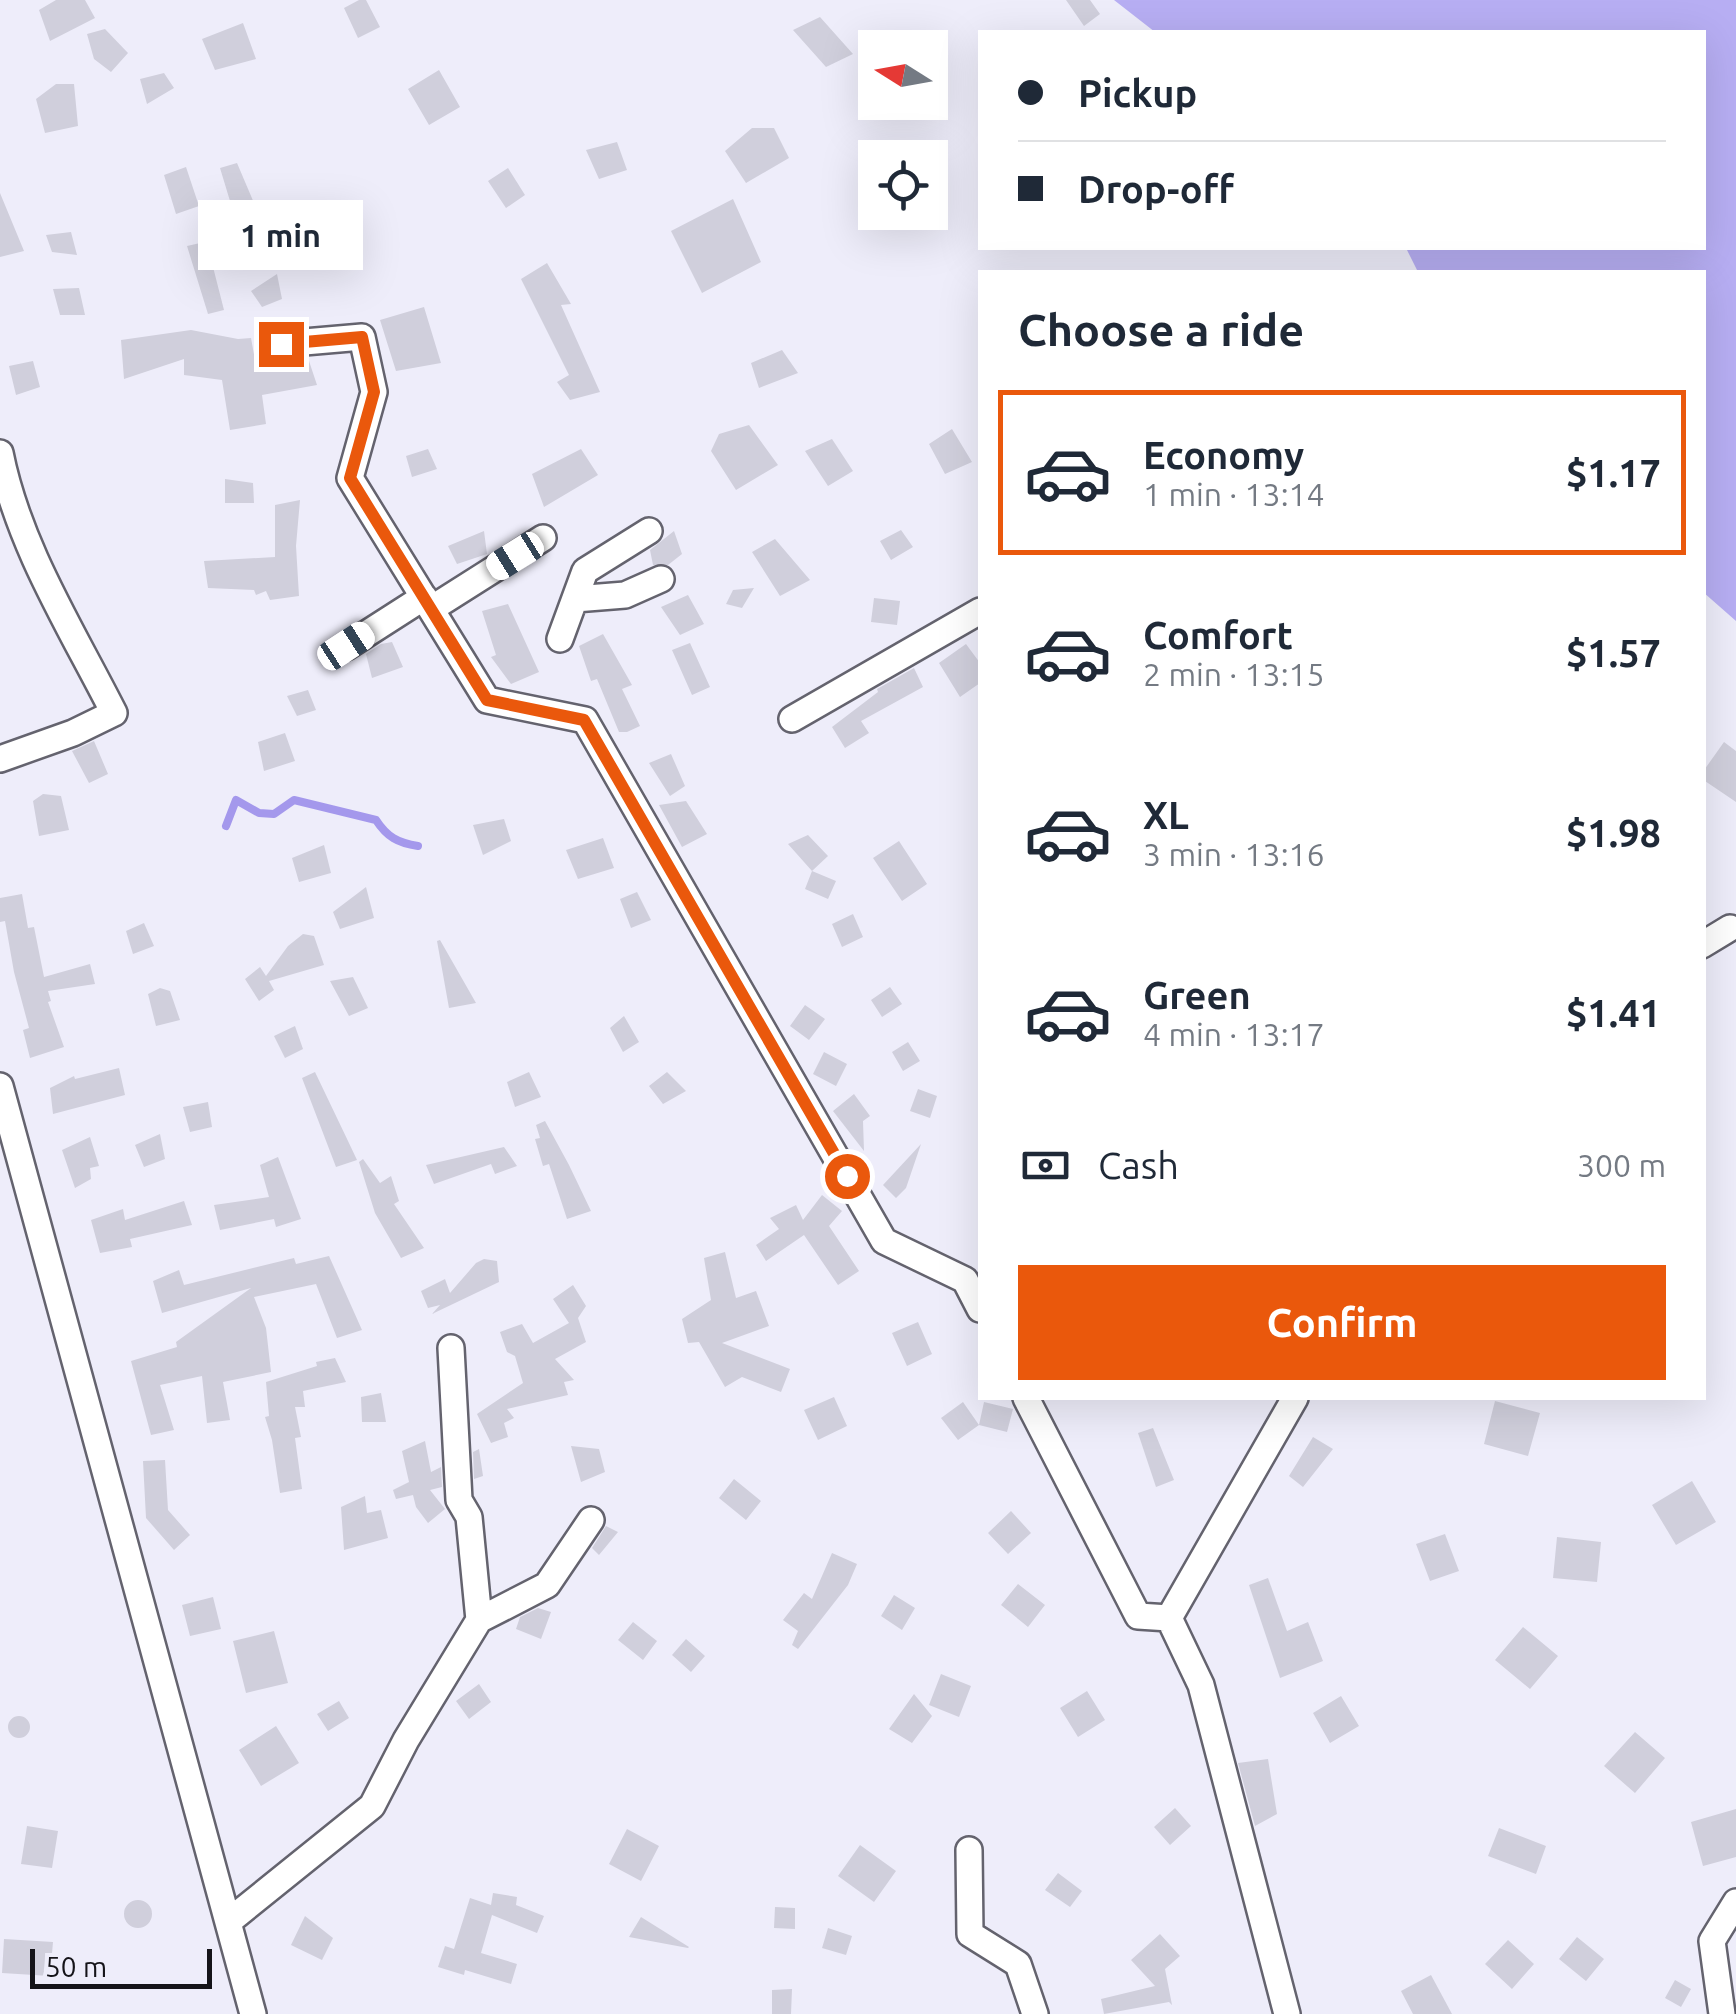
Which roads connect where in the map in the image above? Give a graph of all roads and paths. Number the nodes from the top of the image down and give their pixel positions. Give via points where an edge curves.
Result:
1 (281, 344) dead end
2 (0, 453) edge
3 (649, 530) dead end
4 (543, 538) dead end
5 (661, 579) dead end
6 (575, 599) junction
7 (427, 603) junction
8 (978, 612) edge
9 (560, 639) dead end
10 (346, 646) dead end
11 (792, 719) dead end
12 (0, 758) edge
13 (1730, 928) dead end
14 (1706, 943) edge
15 (0, 1086) edge
16 (978, 1305) edge
17 (451, 1348) dead end
18 (1027, 1400) edge
19 (1294, 1400) edge
20 (591, 1520) dead end
21 (1169, 1618) junction
22 (479, 1620) junction
23 (969, 1850) dead end
24 (1736, 1902) edge
25 (228, 1922) junction
26 (254, 2014) edge
27 (1035, 2014) edge
28 (1287, 2014) edge
29 (1722, 2014) edge

1 - 7 street via 362,337 374,392 350,478
2 - 12 street via 8,492 40,567 114,713
3 - 6 street via 585,572
4 - 7 street
5 - 6 street via 624,595
6 - 9 street
7 - 10 street
7 - 16 street via 487,700 584,720 884,1240 965,1280
8 - 11 street
13 - 14 street
15 - 25 street
17 - 22 street via 459,1500 470,1517
18 - 21 street via 1138,1616
19 - 21 street
20 - 22 street via 547,1585
21 - 28 street via 1202,1685
22 - 25 street via 372,1806
23 - 27 street via 970,1934 1018,1964
24 - 29 street via 1712,1941
25 - 26 street

